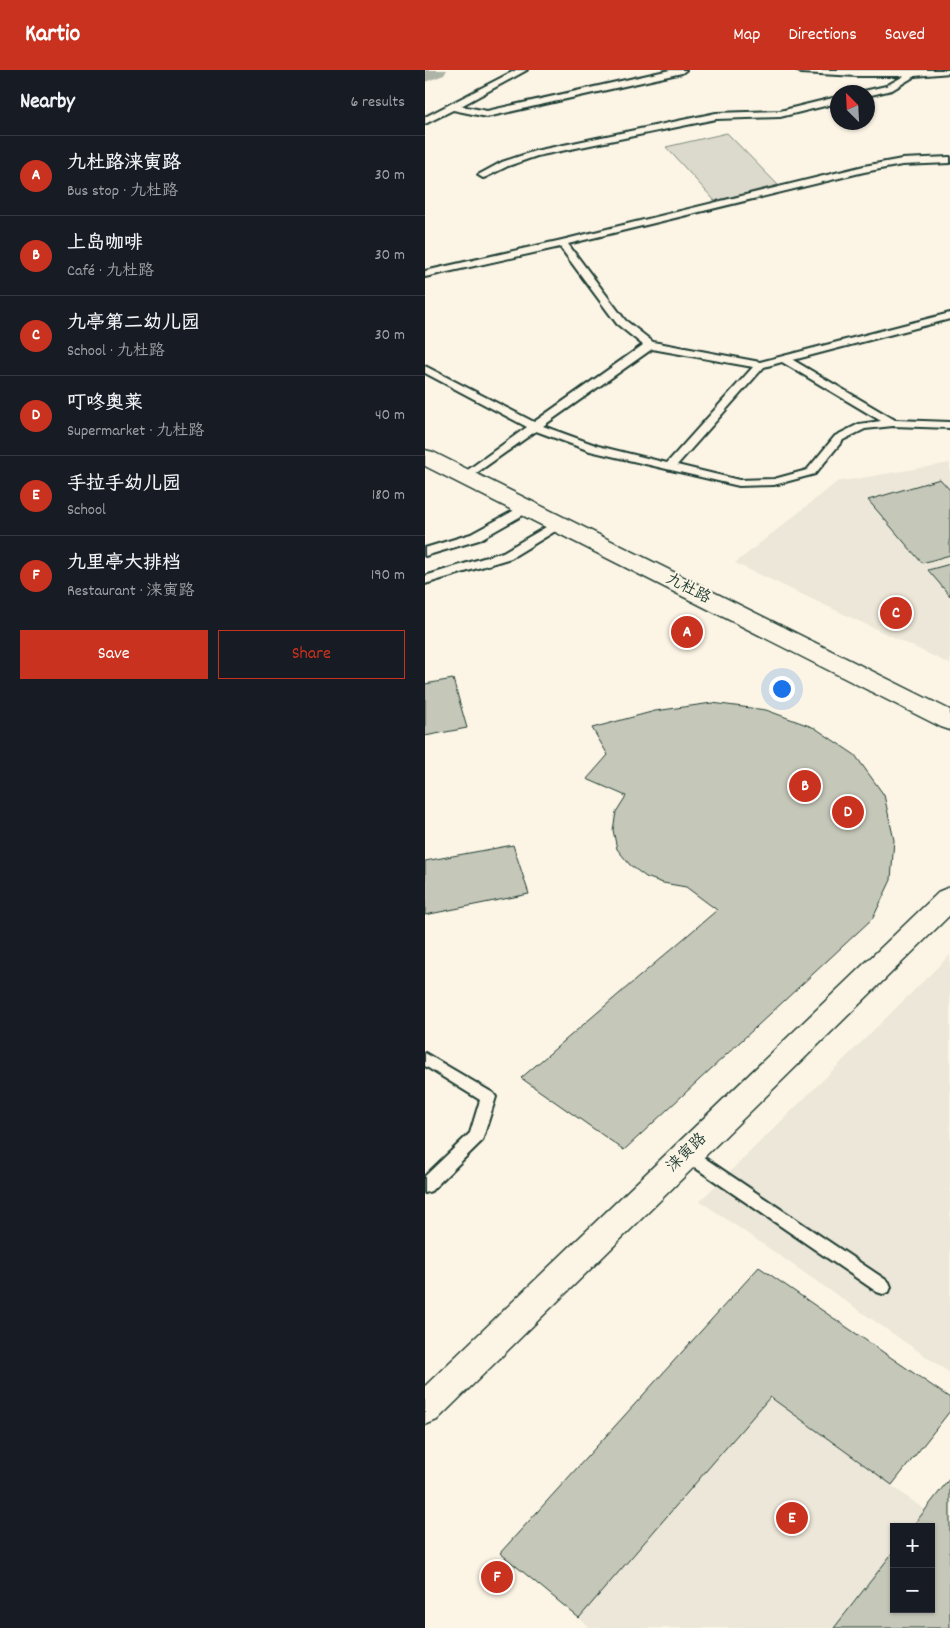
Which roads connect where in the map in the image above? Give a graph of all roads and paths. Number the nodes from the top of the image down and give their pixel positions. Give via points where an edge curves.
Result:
1 (523, 70) edge
2 (682, 70) edge
3 (801, 70) edge
4 (950, 70) edge
5 (913, 74) junction
6 (875, 91) edge
7 (830, 102) edge
8 (453, 107) junction
9 (425, 121) edge
10 (950, 160) edge
11 (483, 176) dead end
12 (561, 243) junction
13 (425, 274) edge
14 (950, 316) edge
15 (650, 345) junction
16 (784, 359) junction
17 (760, 365) junction
18 (425, 369) edge
19 (893, 423) junction
20 (950, 425) edge
21 (534, 428) junction
22 (425, 457) edge
23 (670, 466) junction
24 (464, 477) junction
25 (526, 508) junction
26 (558, 524) junction
27 (425, 552) edge
28 (425, 580) edge
29 (950, 721) edge
30 (950, 898) edge
31 (425, 1059) edge
32 (687, 1153) junction
33 (425, 1186) edge
34 (883, 1287) dead end
35 (425, 1409) edge

1 - 8 lane
2 - 8 lane via 487,114
3 - 5 lane via 855,75
4 - 5 lane
5 - 6 lane via 889,88
7 - 11 lane via 780,114 708,118 535,154
8 - 9 lane
10 - 12 lane via 902,162 864,169
12 - 13 lane
12 - 15 lane via 621,322
14 - 16 lane
15 - 17 lane
15 - 21 lane
16 - 17 lane
16 - 19 lane
17 - 23 lane
18 - 21 lane
19 - 20 lane
19 - 23 lane via 863,426 839,438 811,472 774,482 739,483
21 - 23 lane via 594,449
21 - 24 lane
22 - 24 street, 九杜路
24 - 25 street, 九杜路
25 - 26 street, 九杜路
25 - 27 lane via 475,537
26 - 28 lane via 507,555
26 - 29 street, 九杜路
30 - 32 street, 涞寅路
31 - 33 lane via 488,1097 477,1136
32 - 34 lane
32 - 35 street, 涞寅路

